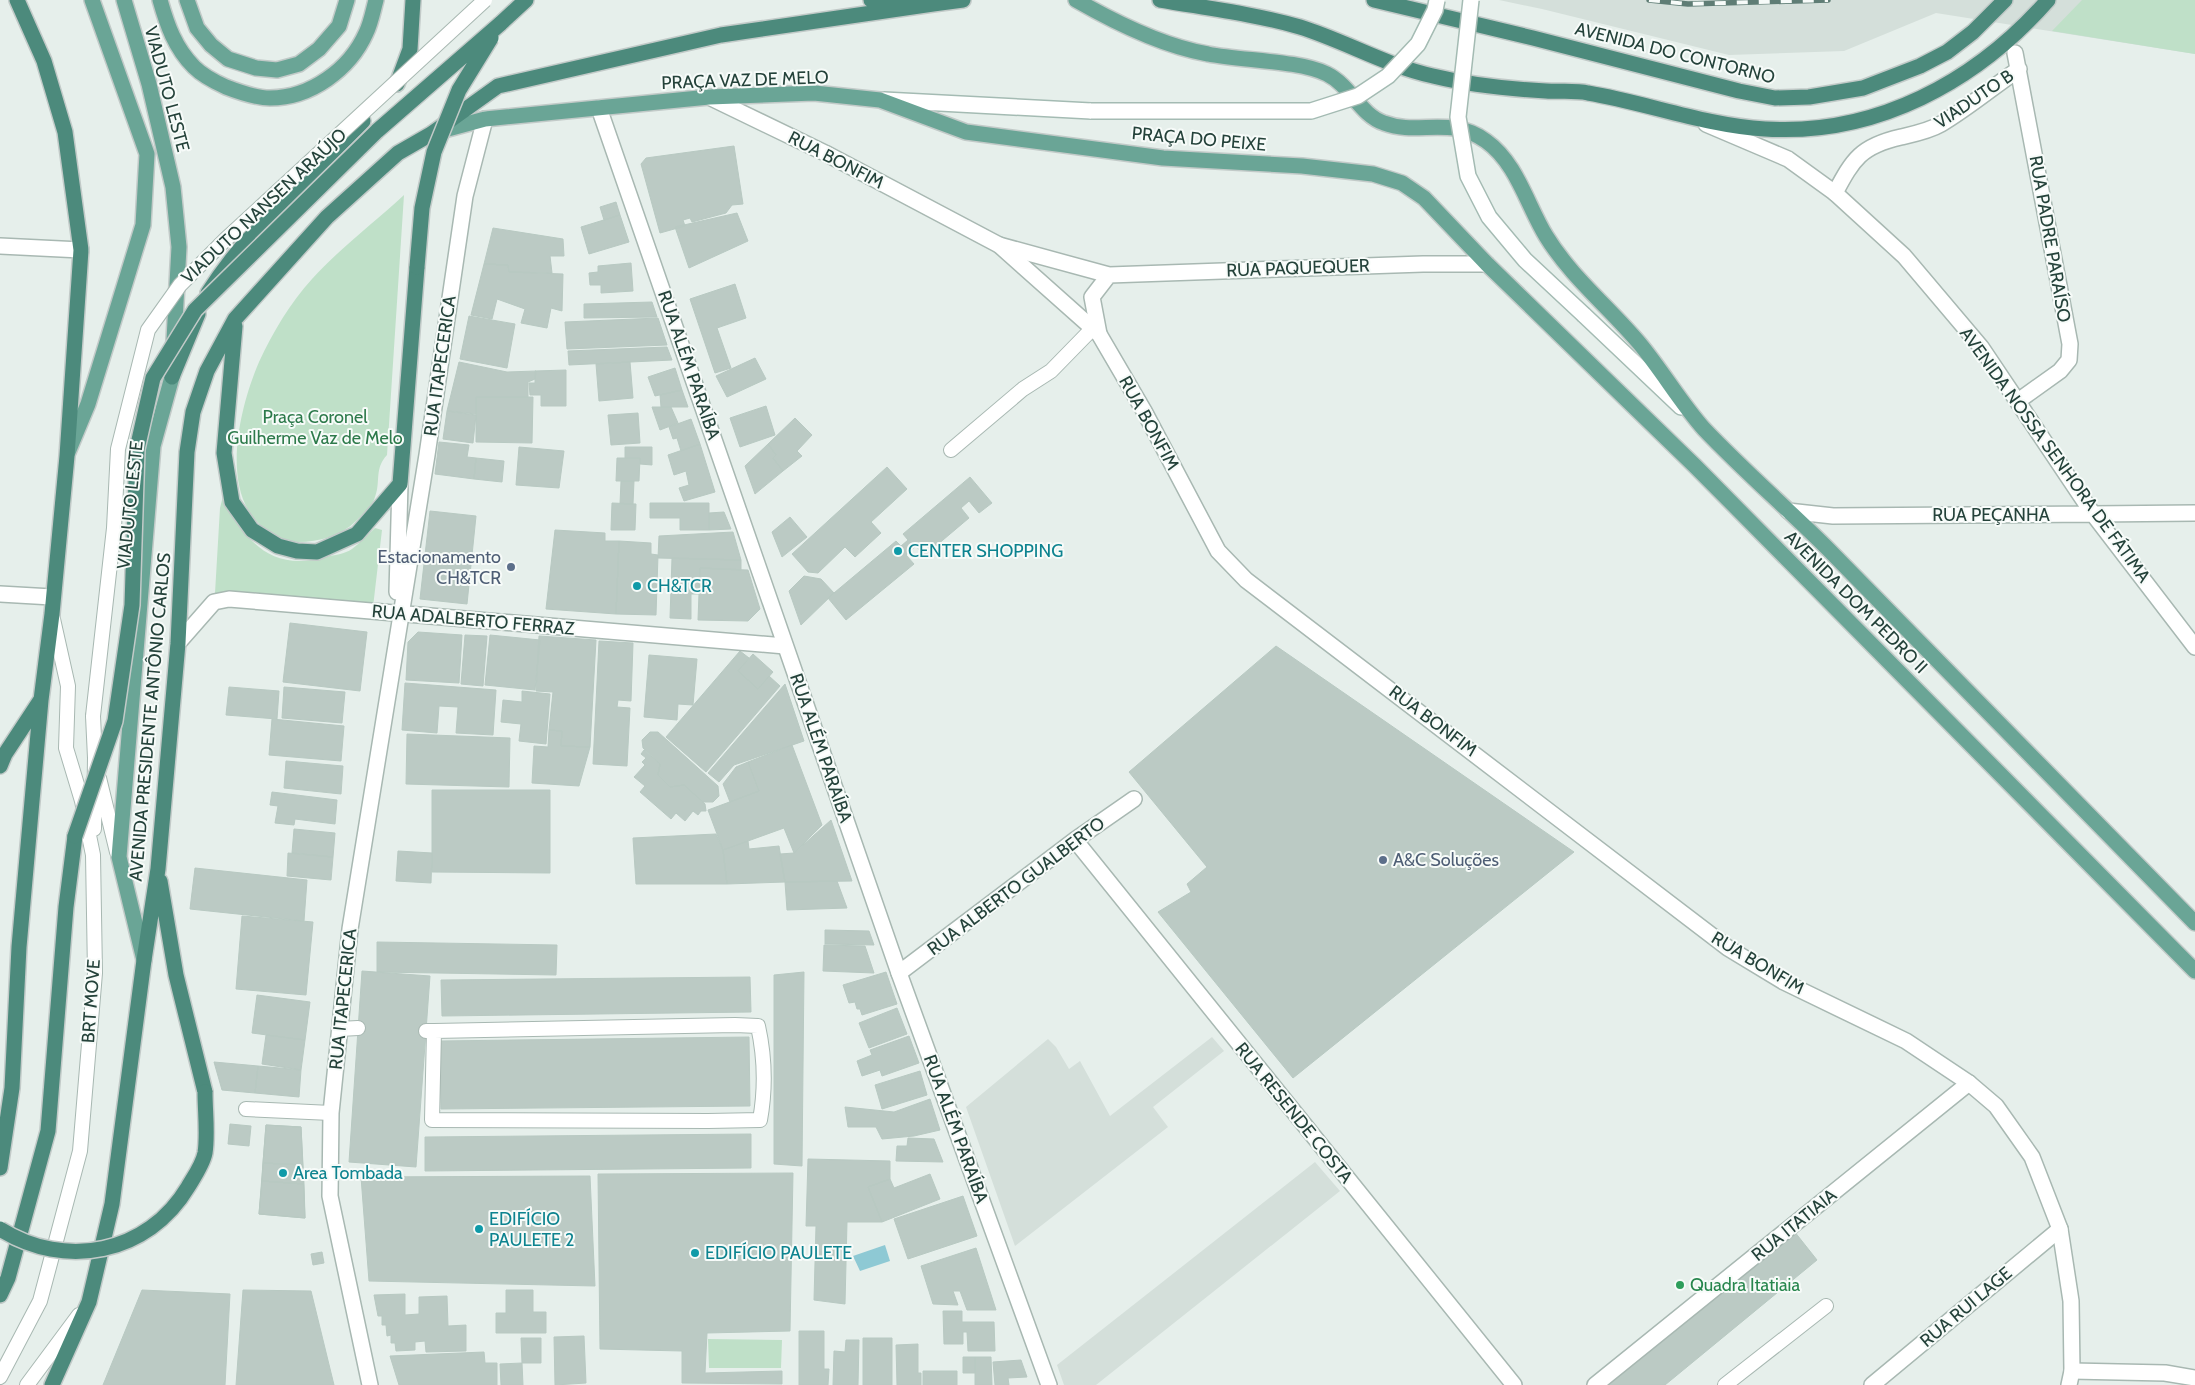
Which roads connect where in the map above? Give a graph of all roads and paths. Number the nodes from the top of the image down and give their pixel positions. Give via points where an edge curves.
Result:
1 (17, 0) edge
2 (124, 0) edge
3 (160, 0) edge
4 (187, 0) edge
5 (348, 0) edge
6 (376, 0) edge
7 (413, 0) edge
8 (485, 0) edge
9 (526, 0) edge
10 (871, 0) edge
11 (963, 0) edge
12 (1076, 0) edge
13 (1160, 0) edge
14 (1374, 0) edge
15 (1436, 0) edge
16 (1471, 0) edge
17 (2005, 0) edge
18 (2048, 0) edge
19 (93, 2) edge
20 (933, 4) junction
21 (500, 24) junction
22 (2015, 53) dead end
23 (2019, 69) junction
24 (709, 98) junction
25 (880, 100) junction
26 (599, 108) junction
27 (1691, 118) junction
28 (485, 119) junction
29 (431, 134) junction
30 (1835, 194) junction
31 (999, 245) junction
32 (0, 246) edge
33 (81, 250) junction
34 (1486, 264) junction
35 (1109, 275) junction
36 (235, 319) junction
37 (1095, 332) junction
38 (172, 377) junction
39 (2018, 401) junction
40 (1702, 427) junction
41 (951, 450) dead end
42 (67, 456) junction
43 (400, 484) junction
44 (1788, 511) junction
45 (2195, 512) edge
46 (2093, 514) junction
47 (0, 594) edge
48 (52, 597) junction
49 (52, 614) junction
50 (401, 614) junction
51 (178, 643) junction
52 (785, 646) junction
53 (2195, 647) edge
54 (41, 700) junction
55 (95, 758) junction
56 (0, 766) edge
57 (1134, 799) dead end
58 (1075, 840) junction
59 (93, 855) junction
60 (119, 857) junction
61 (158, 869) junction
62 (2195, 923) edge
63 (144, 960) junction
64 (2195, 972) edge
65 (899, 973) junction
66 (358, 1028) dead end
67 (340, 1029) junction
68 (430, 1031) joint
69 (1969, 1083) junction
70 (246, 1110) dead end
71 (331, 1113) junction
72 (0, 1168) edge
73 (0, 1229) edge
74 (2060, 1229) junction
75 (0, 1294) edge
76 (89, 1302) junction
77 (1826, 1306) dead end
78 (0, 1377) edge
79 (2071, 1378) edge
80 (2195, 1378) edge
81 (27, 1385) edge
82 (52, 1385) edge
83 (370, 1385) edge
84 (1049, 1385) edge
85 (1514, 1385) edge
86 (1595, 1385) edge
87 (1725, 1385) edge
88 (1872, 1385) edge

1 - 33 highway via 44,61 65,132
2 - 38 main road, VIADUTO LESTE via 149,84 173,187 180,246
3 - 6 main road, VIADUTO LESTE via 167,25 179,49 195,68 213,81 240,93 270,98 316,87 340,70 367,32
4 - 5 main road via 198,28 228,59 256,68 277,70 299,64 319,49 339,26
7 - 38 highway via 410,48 396,86 306,177 223,270 202,303
8 - 55 lane, VIADUTO NANSEN ARAÚJO, bridge via 225,240 180,285 148,330 118,449 114,528 93,716
9 - 21 highway
10 - 20 highway
11 - 20 highway
12 - 40 main road via 1108,18 1170,44 1206,54 1306,68 1328,75 1345,86 1376,120 1389,126 1440,125 1468,131 1486,140 1501,154 1546,237 1578,278 1639,343
13 - 27 highway via 1300,27 1434,77 1470,84 1586,92
14 - 17 highway, AVENIDA DO CONTORNO via 1775,98 1809,97 1863,88 1920,66 1947,52 1973,32
15 - 25 street, PRAÇA VAZ DE MELO, bridge via 1435,10 1418,44 1388,76 1358,96 1311,111 1092,111
16 - 40 street, AVENIDA DOM PEDRO II, bridge via 1458,117 1468,176 1489,217 1525,260
18 - 27 highway via 1985,61 1944,87 1878,114 1816,129 1764,129
19 - 42 main road, VIADUTO LESTE via 146,154 143,225 88,404
20 - 29 highway, AVENIDA PRESIDENTE ANTÔNIO CARLOS via 721,35 498,86
21 - 43 highway, bridge via 458,90 434,152 422,208
21 - 75 highway, bridge via 377,131 195,310 154,378 137,448 132,605 115,721 75,836 48,1131 8,1278
22 - 23 street, RUA PADRE PARAÍSO
23 - 30 street, VIADUTO B via 1940,124 1884,141 1864,151 1850,166
23 - 39 street, RUA PADRE PARAÍSO via 2070,344 2069,360 2060,371
24 - 25 main road, PRAÇA VAZ DE MELO via 814,94
24 - 26 main road, PRAÇA VAZ DE MELO
24 - 31 street, RUA BONFIM via 825,153
25 - 34 main road, PRAÇA DO PEIXE via 966,132 1163,158 1302,166 1373,174 1402,183 1424,198
26 - 28 main road, PRAÇA VAZ DE MELO
26 - 52 street, RUA ALÉM PARAÍBA
27 - 30 street, AVENIDA NOSSA SENHORA DE FÁTIMA via 1788,158
28 - 29 main road, PRAÇA VAZ DE MELO
28 - 50 street, RUA ITAPECERICA via 465,196
29 - 36 highway, AVENIDA PRESIDENTE ANTÔNIO CARLOS via 398,153 327,217
30 - 39 street, AVENIDA NOSSA SENHORA DE FÁTIMA via 1904,256 1981,347
31 - 35 street, RUA PAQUEQUER
31 - 37 street, RUA BONFIM
32 - 33 street
33 - 42 highway
34 - 35 street, RUA PAQUEQUER
34 - 64 main road, AVENIDA DOM PEDRO II via 1695,466
35 - 37 street via 1092,297
36 - 43 highway via 224,453 232,502 252,530 278,546 297,552 317,552 357,534
36 - 51 highway, AVENIDA PRESIDENTE ANTÔNIO CARLOS via 207,371 193,412 187,452
37 - 41 lane
37 - 69 street, RUA BONFIM via 1144,411 1218,551 1246,580 1728,948 1784,982 1906,1041
38 - 60 main road, VIADUTO LESTE via 153,446
39 - 46 street, AVENIDA NOSSA SENHORA DE FÁTIMA
40 - 44 main road, AVENIDA DOM PEDRO II
42 - 48 highway
43 - 50 street, RUA ITAPECERICA via 396,588
44 - 46 street, RUA PEÇANHA via 1833,516
44 - 62 main road, AVENIDA DOM PEDRO II
45 - 46 street, RUA PEÇANHA
46 - 53 street, AVENIDA NOSSA SENHORA DE FÁTIMA
47 - 48 street
48 - 49 highway
49 - 54 highway
49 - 59 lane, BRT MOVE via 68,686 66,748 82,801
50 - 51 street, RUA ADALBERTO FERRAZ via 229,599 214,602
50 - 52 street, RUA ADALBERTO FERRAZ
50 - 67 street, RUA ITAPECERICA via 350,929
51 - 61 highway, AVENIDA PRESIDENTE ANTÔNIO CARLOS
52 - 65 street, RUA ALÉM PARAÍBA
54 - 56 highway
54 - 72 highway via 19,947 12,1088
55 - 59 lane, VIADUTO NANSEN ARAÚJO
55 - 60 lane, VIADUTO NANSEN ARAÚJO
57 - 58 street, RUA ALBERTO GUALBERTO
58 - 65 street, RUA ALBERTO GUALBERTO
58 - 85 street, RUA RESENDE COSTA
59 - 78 lane, BRT MOVE via 95,973 80,1151 40,1301
60 - 63 main road, VIADUTO LESTE
61 - 63 highway, AVENIDA PRESIDENTE ANTÔNIO CARLOS
61 - 73 highway, bridge via 176,975 205,1092 205,1155 180,1201 156,1225 128,1242 82,1252 42,1248
63 - 76 highway, AVENIDA PRESIDENTE ANTÔNIO CARLOS via 112,1204
65 - 84 street, RUA ALÉM PARAÍBA
66 - 67 lane
67 - 71 street, RUA ITAPECERICA
68 - 68 lane via 758,1026 764,1050 765,1090 760,1120 432,1120
69 - 74 street, RUA BONFIM via 1996,1106 2032,1157
69 - 86 street, RUA ITATIAIA
70 - 71 lane
71 - 83 street, RUA ITAPECERICA via 330,1196
74 - 79 street, RUA BONFIM via 2071,1301
74 - 88 street, RUA RUI LAGE
76 - 81 lane
76 - 82 highway, AVENIDA PRESIDENTE ANTÔNIO CARLOS
77 - 87 lane
79 - 80 street via 2165,1373

